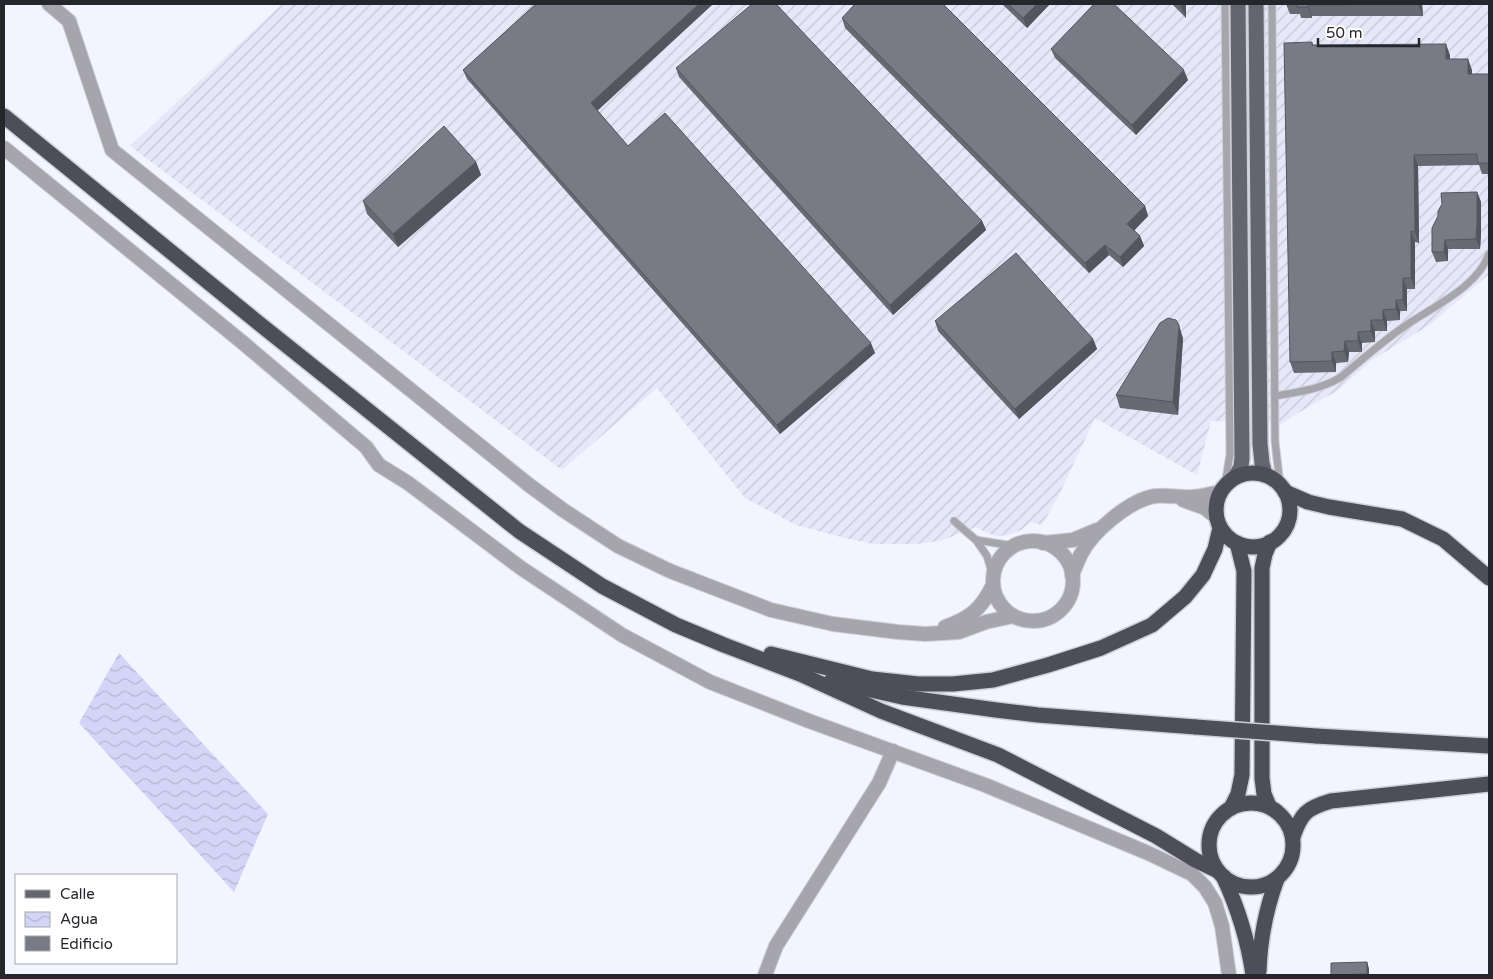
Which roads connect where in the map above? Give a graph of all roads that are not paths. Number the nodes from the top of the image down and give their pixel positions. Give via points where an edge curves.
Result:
1 (48, 4) edge
2 (1225, 4) edge
3 (1238, 4) edge
4 (1256, 4) edge
5 (1272, 4) edge
6 (4, 116) edge
7 (4, 148) edge
8 (1489, 254) edge
9 (1275, 396) junction
10 (1265, 475) junction
11 (1227, 485) junction
12 (1282, 488) junction
13 (1176, 497) junction
14 (954, 521) dead end
15 (1218, 522) junction
16 (1102, 528) junction
17 (976, 540) junction
18 (1270, 542) junction
19 (1043, 543) junction
20 (1237, 543) junction
21 (1014, 546) junction
22 (1072, 575) junction
23 (1489, 578) edge
24 (993, 580) junction
25 (1013, 616) junction
26 (925, 634) junction
27 (724, 645) junction
28 (800, 674) junction
29 (1489, 746) edge
30 (893, 751) junction
31 (1489, 784) edge
32 (1269, 806) junction
33 (1231, 808) junction
34 (1293, 837) junction
35 (1220, 874) junction
36 (1277, 879) junction
37 (766, 975) edge
38 (1229, 975) edge
39 (1253, 975) edge
40 (1259, 975) edge

1 - 26 street via 69,21 112,150 563,510 618,546 670,571 771,610 832,624
2 - 11 lane via 1230,454
3 - 11 main road via 1242,458 1241,467
4 - 10 main road via 1260,444
5 - 9 lane
6 - 27 highway via 519,532 609,590 676,625
7 - 30 street via 242,342 366,447 379,464 521,568 622,636 710,682
8 - 9 lane via 1479,272 1453,296 1408,324 1341,377 1330,384
9 - 12 lane via 1275,441
10 - 11 highway via 1246,473
10 - 12 highway
11 - 13 street via 1193,497
11 - 15 highway via 1216,504
12 - 18 highway via 1289,503 1289,515 1286,526
12 - 23 highway via 1322,506 1402,519 1443,539
13 - 15 street via 1205,508
13 - 16 street via 1145,498
14 - 17 lane
15 - 20 highway via 1227,537
15 - 27 highway via 1215,549 1203,575 1152,625 1101,648 993,680 918,684 872,679
16 - 19 street via 1073,540
16 - 22 street via 1082,553
17 - 21 lane
17 - 24 lane via 987,556
18 - 20 highway via 1259,546
18 - 32 highway via 1262,568 1262,778
19 - 21 street via 1023,542
19 - 22 street via 1062,554
20 - 33 highway via 1244,571 1242,775
21 - 24 street via 997,564
22 - 25 street via 1068,600 1050,617 1038,621
24 - 25 street via 996,597
24 - 26 street via 977,610 961,622
25 - 26 street via 960,632
27 - 28 highway
28 - 29 highway, bridge via 902,697 1048,716
28 - 35 highway via 881,711 998,756 1156,836
30 - 37 street via 879,783 776,946
30 - 38 street via 1011,796 1192,874 1215,903
31 - 34 highway via 1331,801 1305,812
32 - 33 highway via 1243,803
32 - 34 highway via 1288,824
33 - 35 highway via 1221,815 1210,836 1212,860
34 - 36 highway via 1291,860
35 - 36 highway via 1243,886 1255,887
35 - 39 highway via 1243,926
36 - 40 highway via 1264,922

